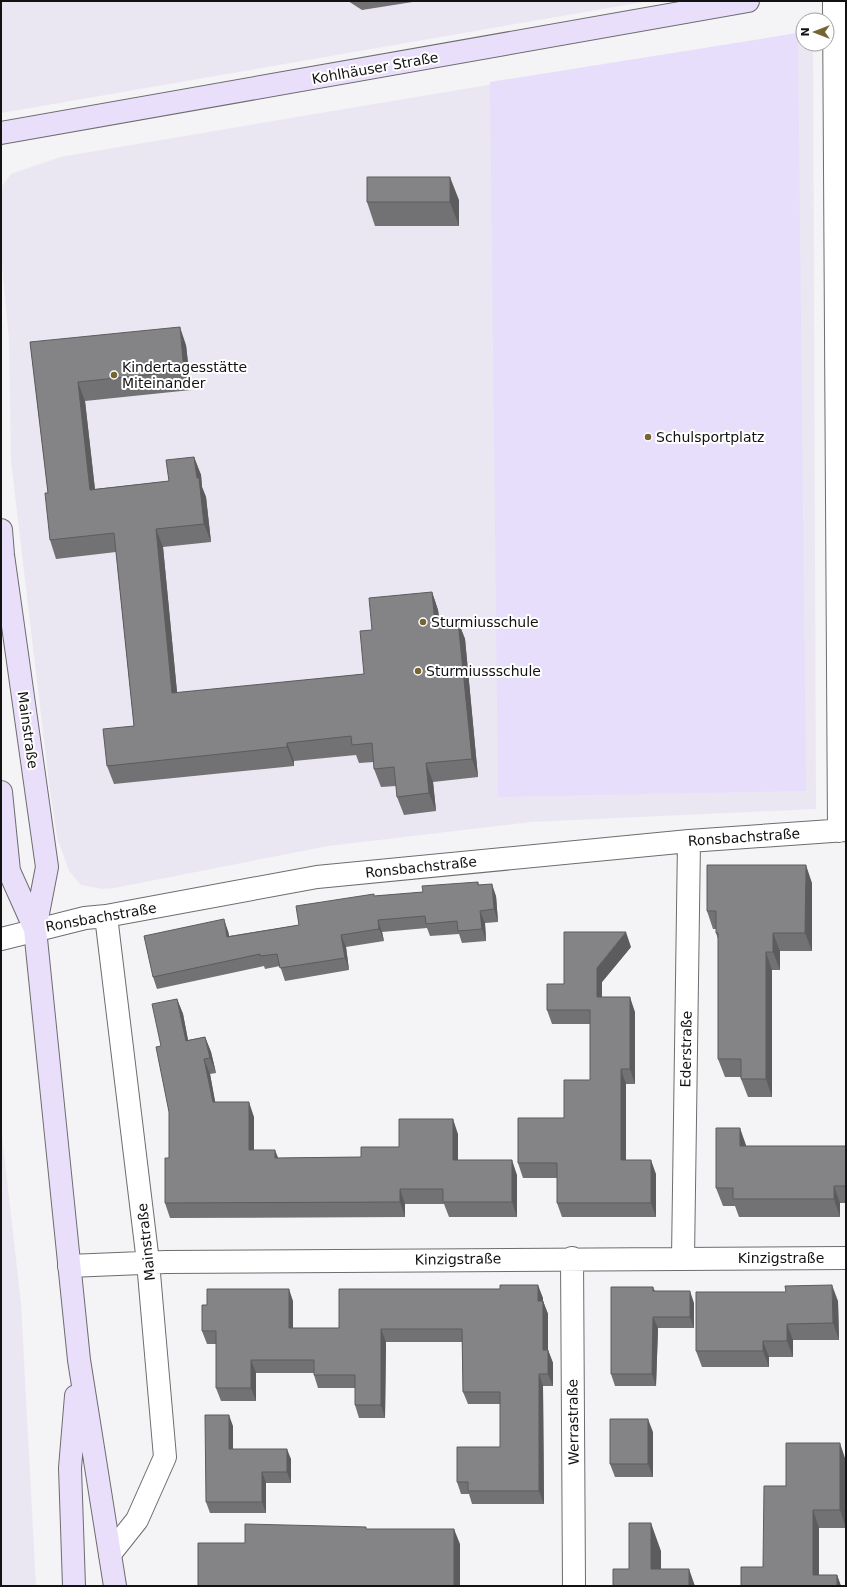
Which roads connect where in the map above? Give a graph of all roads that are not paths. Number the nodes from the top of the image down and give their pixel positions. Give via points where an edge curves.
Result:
1 (748, 1) edge
2 (834, 1) edge
3 (1, 134) edge
4 (1, 530) edge
5 (1, 792) edge
6 (843, 831) edge
7 (689, 840) junction
8 (106, 916) junction
9 (35, 929) junction
10 (1, 938) edge
11 (572, 1258) junction
12 (683, 1258) junction
13 (846, 1258) edge
14 (148, 1262) junction
15 (69, 1266) junction
16 (79, 1360) junction
17 (110, 1554) junction
18 (74, 1586) edge
19 (115, 1586) edge
20 (574, 1586) edge

1 - 3 main road, Kohlhäuser Straße
2 - 6 street
4 - 9 main road, Mainstraße via 47,867
5 - 9 main road, Mainstraße via 9,871
6 - 7 street, Ronsbachstraße
7 - 8 street, Ronsbachstraße via 317,877
7 - 12 street, Ederstraße
8 - 9 street, Ronsbachstraße
8 - 14 street, Mainstraße
9 - 10 street, Ronsbachstraße
9 - 15 main road, Mainstraße
11 - 12 street, Kinzigstraße
11 - 14 street, Kinzigstraße
11 - 20 street, Werrastraße
12 - 13 street, Kinzigstraße
14 - 15 street, Kinzigstraße
14 - 17 street, Mainstraße via 165,1457 137,1520
15 - 16 main road, Mainstraße
16 - 17 main road, Mainstraße
16 - 18 main road, Mainstraße via 70,1468
17 - 19 main road, Mainstraße

